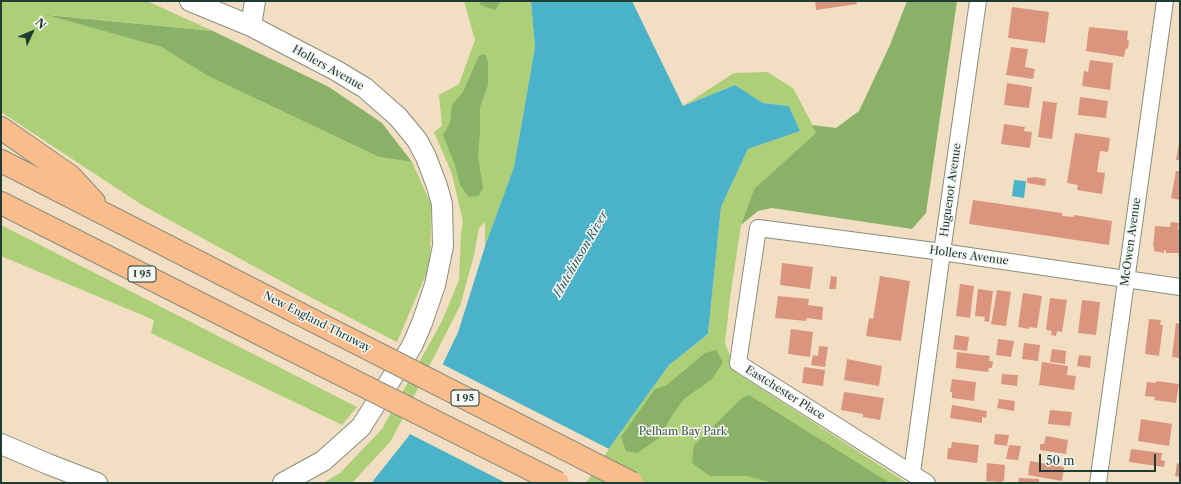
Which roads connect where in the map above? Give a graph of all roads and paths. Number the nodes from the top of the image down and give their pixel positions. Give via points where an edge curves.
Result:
1 (190, 1) edge
2 (255, 1) edge
3 (978, 1) edge
4 (1165, 1) edge
5 (251, 26) junction
6 (1, 128) edge
7 (1, 161) edge
8 (1, 203) edge
9 (104, 214) junction
10 (758, 228) joint
11 (942, 252) junction
12 (1126, 279) junction
13 (1180, 287) edge
14 (1, 444) edge
15 (912, 473) junction
16 (97, 483) edge
17 (283, 483) edge
18 (558, 483) edge
19 (632, 483) edge
20 (927, 483) edge
21 (1098, 483) edge

1 - 5 street, Hollers Avenue
2 - 5 street
3 - 11 street, Huguenot Avenue
4 - 12 street, McOwen Avenue
5 - 17 street, Hollers Avenue via 338,71 365,88 398,117 417,140 426,157 442,204 443,246 435,285 412,346 362,427 323,461
6 - 9 highway via 70,176
7 - 9 highway, New England Thruway / I 95
8 - 18 highway, I 95, bridge
9 - 19 highway, New England Thruway / I 95, bridge
10 - 11 street, Hollers Avenue
10 - 15 street, Eastchester Place via 738,363
11 - 12 street, Hollers Avenue
11 - 15 street, Huguenot Avenue
12 - 13 street, Hollers Avenue
12 - 21 street, McOwen Avenue
14 - 16 street
15 - 20 street, Eastchester Place

